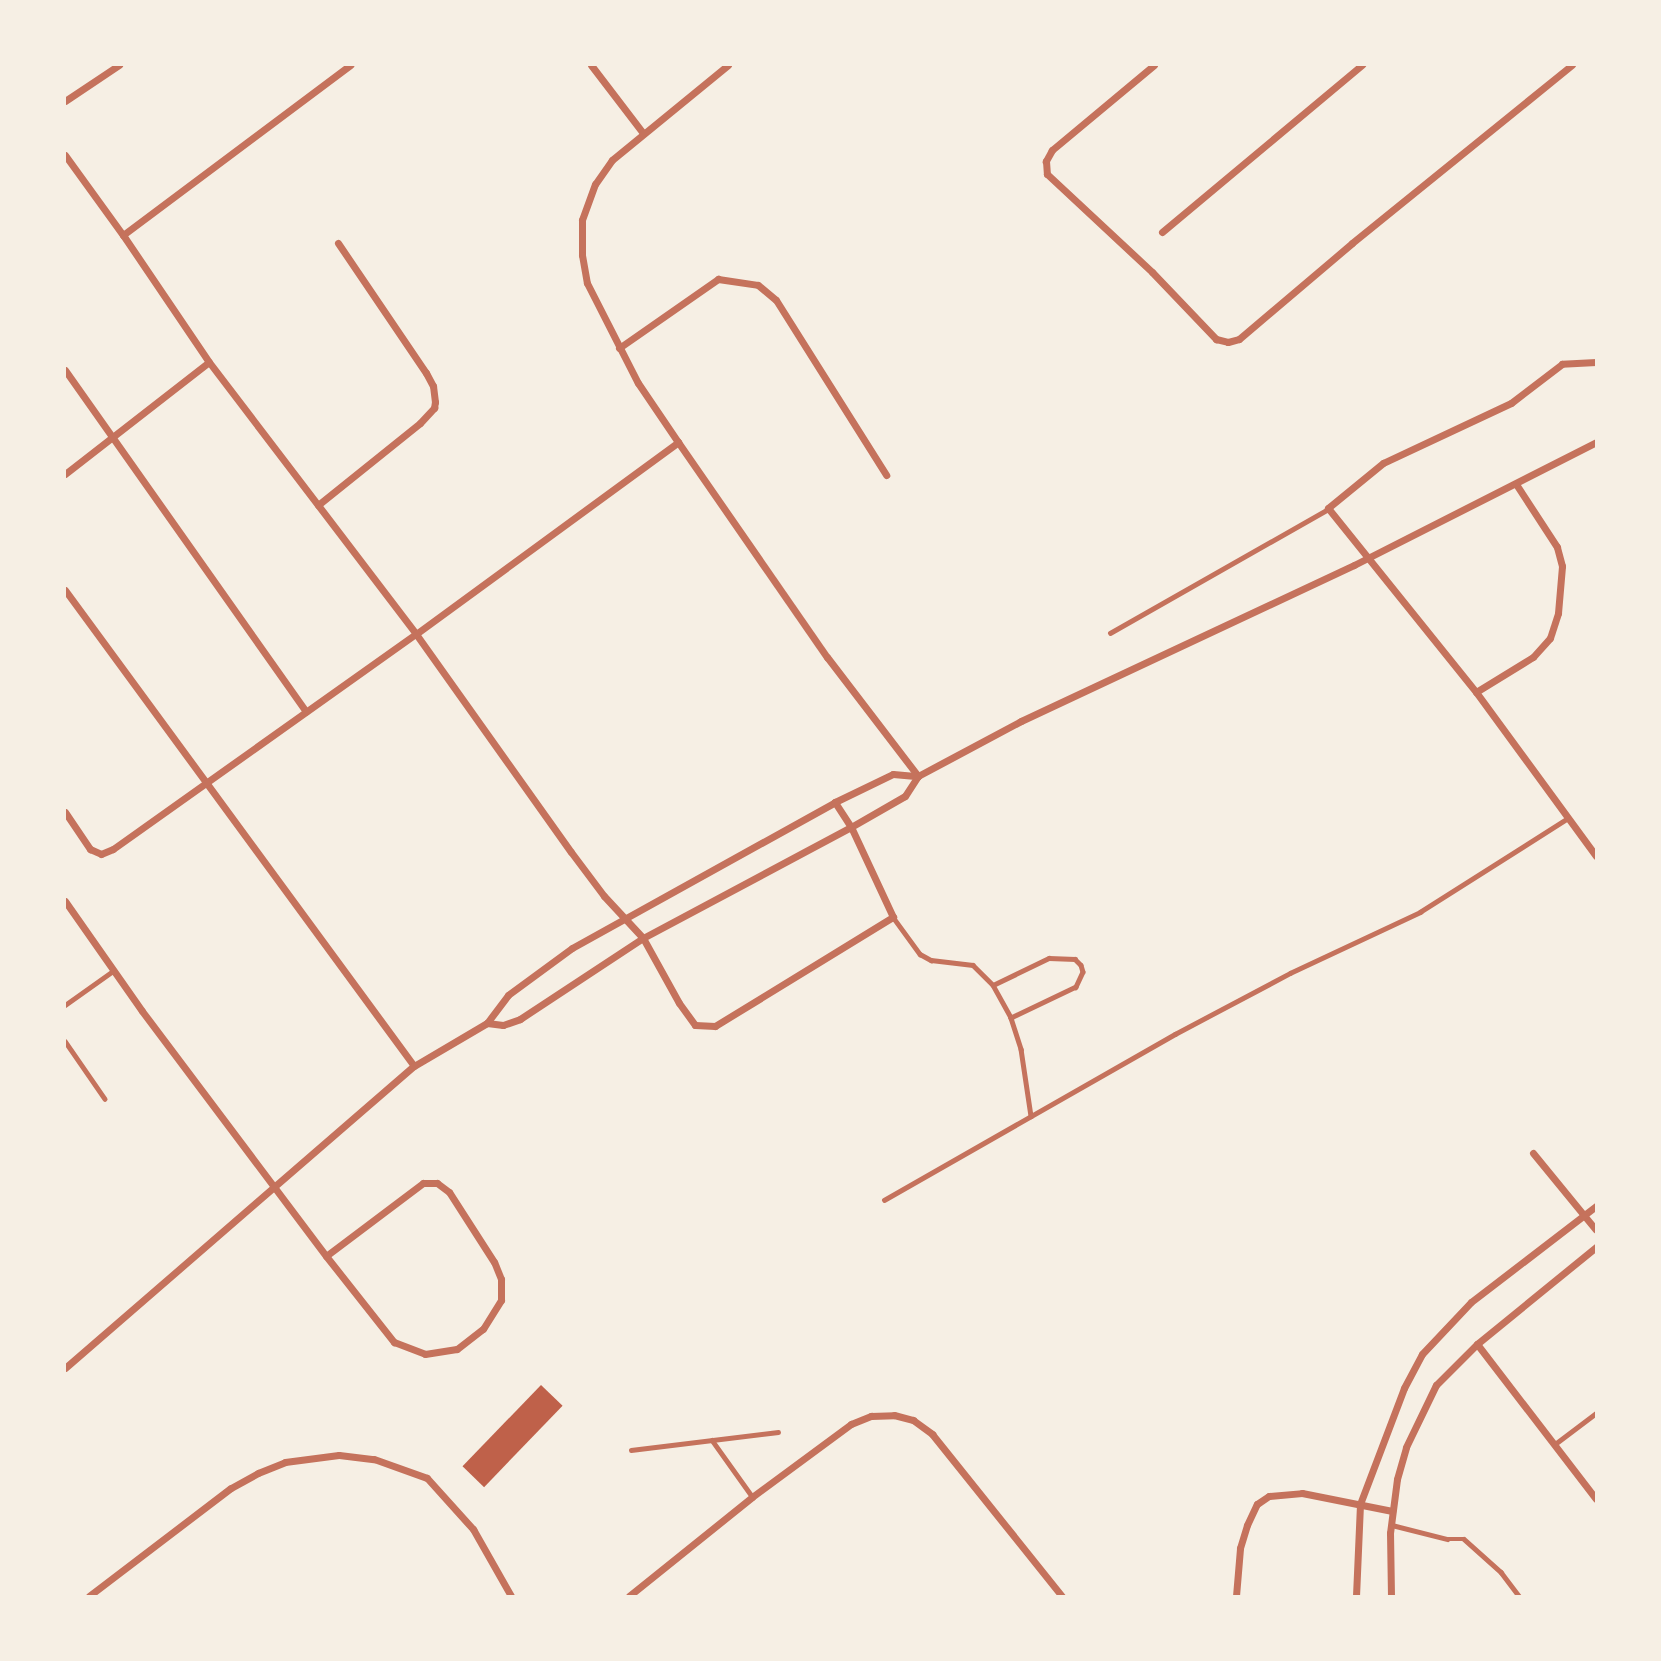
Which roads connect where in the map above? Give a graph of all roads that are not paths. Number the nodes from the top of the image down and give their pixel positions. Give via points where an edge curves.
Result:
1 (119, 65) edge
2 (351, 65) edge
3 (591, 65) edge
4 (728, 65) edge
5 (1154, 65) edge
6 (1362, 65) edge
7 (1572, 65) edge
8 (65, 101) edge
9 (643, 132) junction
10 (65, 155) edge
11 (1162, 232) dead end
12 (123, 235) junction
13 (338, 243) dead end
14 (619, 348) junction
15 (209, 362) junction
16 (1596, 362) edge
17 (65, 370) edge
18 (114, 438) junction
19 (678, 442) junction
20 (1596, 442) edge
21 (65, 474) edge
22 (886, 475) dead end
23 (1516, 484) junction
24 (318, 505) junction
25 (1328, 508) junction
26 (1367, 557) junction
27 (65, 590) edge
28 (1110, 633) dead end
29 (416, 634) junction
30 (1476, 692) junction
31 (306, 712) junction
32 (918, 776) junction
33 (206, 782) junction
34 (835, 802) junction
35 (65, 812) edge
36 (1568, 818) junction
37 (851, 827) junction
38 (1596, 856) edge
39 (65, 901) edge
40 (625, 916) junction
41 (893, 917) junction
42 (643, 937) junction
43 (114, 971) junction
44 (993, 985) junction
45 (65, 1004) edge
46 (1011, 1018) junction
47 (487, 1023) junction
48 (65, 1041) edge
49 (414, 1066) junction
50 (105, 1100) dead end
51 (1031, 1116) junction
52 (1533, 1153) dead end
53 (274, 1184) junction
54 (884, 1200) dead end
55 (1596, 1206) edge
56 (1584, 1215) junction
57 (1596, 1230) edge
58 (1596, 1247) edge
59 (326, 1256) junction
60 (1476, 1344) junction
61 (65, 1368) edge
62 (1596, 1413) edge
63 (778, 1432) dead end
64 (712, 1440) junction
65 (1554, 1445) junction
66 (631, 1450) dead end
67 (752, 1497) junction
68 (1596, 1499) edge
69 (1360, 1504) junction
70 (1392, 1511) junction
71 (1391, 1525) junction
72 (89, 1596) edge
73 (511, 1596) edge
74 (629, 1596) edge
75 (1062, 1596) edge
76 (1236, 1596) edge
77 (1356, 1596) edge
78 (1391, 1596) edge
79 (1519, 1596) edge

1 - 8 street
2 - 12 street
3 - 9 street
4 - 9 street
5 - 7 street via 1052,150 1046,161 1047,174 1216,339 1228,342 1239,339
6 - 11 street
9 - 14 street via 612,160 595,184 582,220 587,283
10 - 12 street
12 - 15 street
13 - 24 street via 426,373 435,402 420,423
14 - 19 street
14 - 22 street via 718,279 758,285 776,300
15 - 18 street
15 - 24 street
16 - 25 street via 1562,364 1511,403 1383,463
17 - 18 street
18 - 21 street
18 - 31 street
19 - 29 street
19 - 32 street via 827,657
20 - 23 street
23 - 26 street
23 - 30 street via 1557,547 1562,566 1558,613 1549,639 1532,657
24 - 29 street
25 - 26 street
25 - 28 lane
26 - 30 street
26 - 32 street via 1021,721
27 - 33 street
29 - 31 street
29 - 40 street via 571,852
30 - 36 street
31 - 33 street
32 - 34 street via 893,774
32 - 37 street via 905,796
33 - 35 street via 101,854 90,849
33 - 49 street
34 - 37 street
34 - 40 street
36 - 38 street
36 - 51 lane via 1420,912 1290,973
37 - 41 street
37 - 42 street
39 - 43 street
40 - 42 street
40 - 47 street via 522,983
41 - 42 street via 710,1027 695,1025 688,1018
41 - 44 lane via 920,954 931,960 973,965
42 - 47 street via 520,1019 503,1025
43 - 45 lane
43 - 53 street
44 - 46 lane
44 - 46 lane via 1049,958 1075,959 1081,965 1083,972 1076,987
46 - 51 lane via 1021,1049
47 - 49 street
48 - 50 lane
49 - 53 street
51 - 54 lane
52 - 56 street
53 - 59 street
53 - 61 street
55 - 56 street
56 - 57 street
56 - 69 street via 1471,1302 1422,1354 1404,1388
58 - 60 street
59 - 59 street via 394,1342 425,1354 442,1353 471,1340 501,1300 501,1279 494,1262 449,1192 437,1183 424,1182
60 - 65 street
60 - 70 street via 1436,1385 1406,1447
62 - 65 lane
63 - 64 lane
64 - 66 lane
64 - 67 lane
65 - 68 street
67 - 74 street
67 - 75 street via 851,1424 871,1416 914,1420 932,1434
69 - 70 street
69 - 76 street via 1302,1493 1269,1496 1258,1504 1240,1548
69 - 77 street
70 - 71 street
71 - 78 street
71 - 79 lane via 1464,1539 1501,1572
72 - 73 street via 258,1473 285,1462 340,1455 374,1459 428,1478 473,1529

